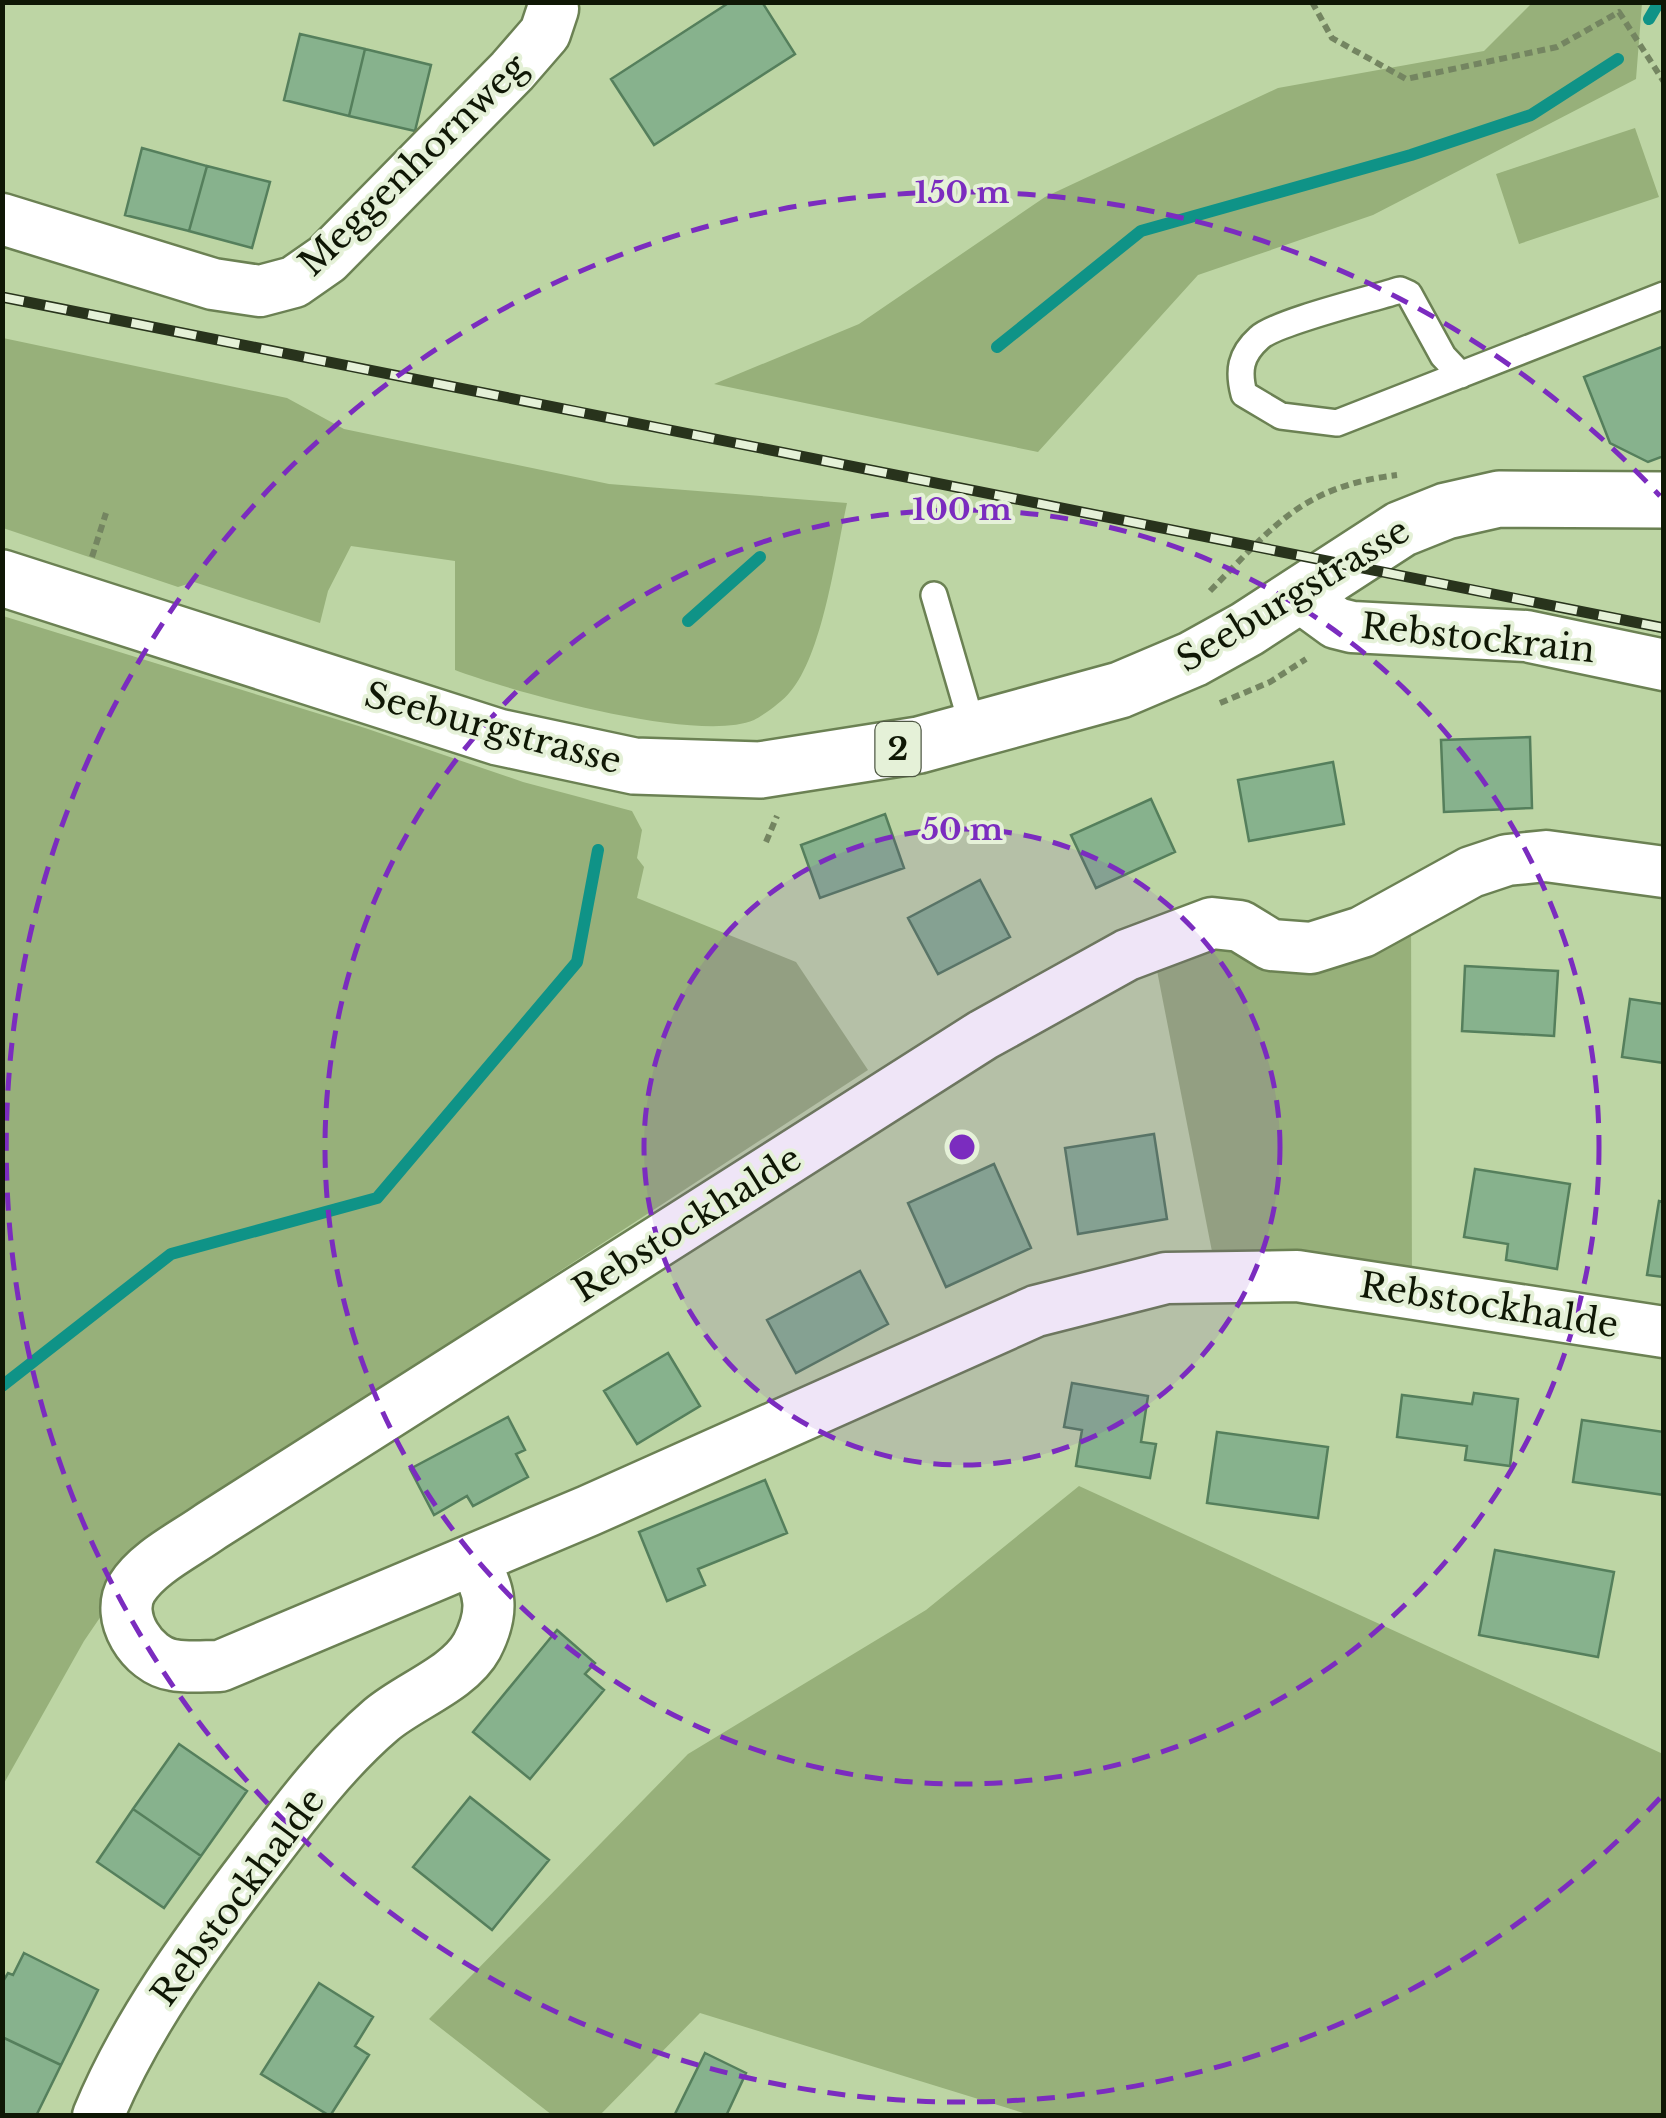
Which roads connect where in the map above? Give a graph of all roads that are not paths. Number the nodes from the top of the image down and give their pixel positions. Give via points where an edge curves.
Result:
1 (558, 5) edge
2 (2, 219) edge
3 (1664, 295) edge
4 (1461, 375) junction
5 (1664, 500) edge
6 (2, 578) edge
7 (934, 594) dead end
8 (1299, 596) junction
9 (1664, 665) edge
10 (974, 732) junction
11 (1664, 872) edge
12 (1664, 1332) edge
13 (472, 1561) junction
14 (98, 2116) edge

1 - 2 street, Meggenhornweg via 545,34 512,71 327,259 294,282 260,291 213,284
3 - 4 lane
4 - 4 lane via 1400,290 1261,335 1242,359 1239,375 1244,394 1280,416 1337,423
5 - 8 main road, Seeburgstrasse / 2 via 1498,498 1465,506 1402,529
6 - 10 main road, Seeburgstrasse / 2 via 591,761 684,771 760,770
7 - 10 lane
8 - 9 street, Rebstockrain via 1352,627 1526,636
8 - 10 main road, Seeburgstrasse / 2 via 1193,659 1120,690
11 - 13 street, Rebstockhalde via 1546,856 1507,860 1470,872 1362,932 1311,948 1271,945 1240,926 1212,923 1128,955 983,1035 211,1526 130,1590 128,1620 141,1649 170,1665 220,1666
12 - 13 street, Rebstockhalde via 1297,1276 1166,1278 1036,1312
13 - 14 street, Rebstockhalde via 488,1586 487,1621 475,1650 381,1720 304,1801 204,1932 121,2060

